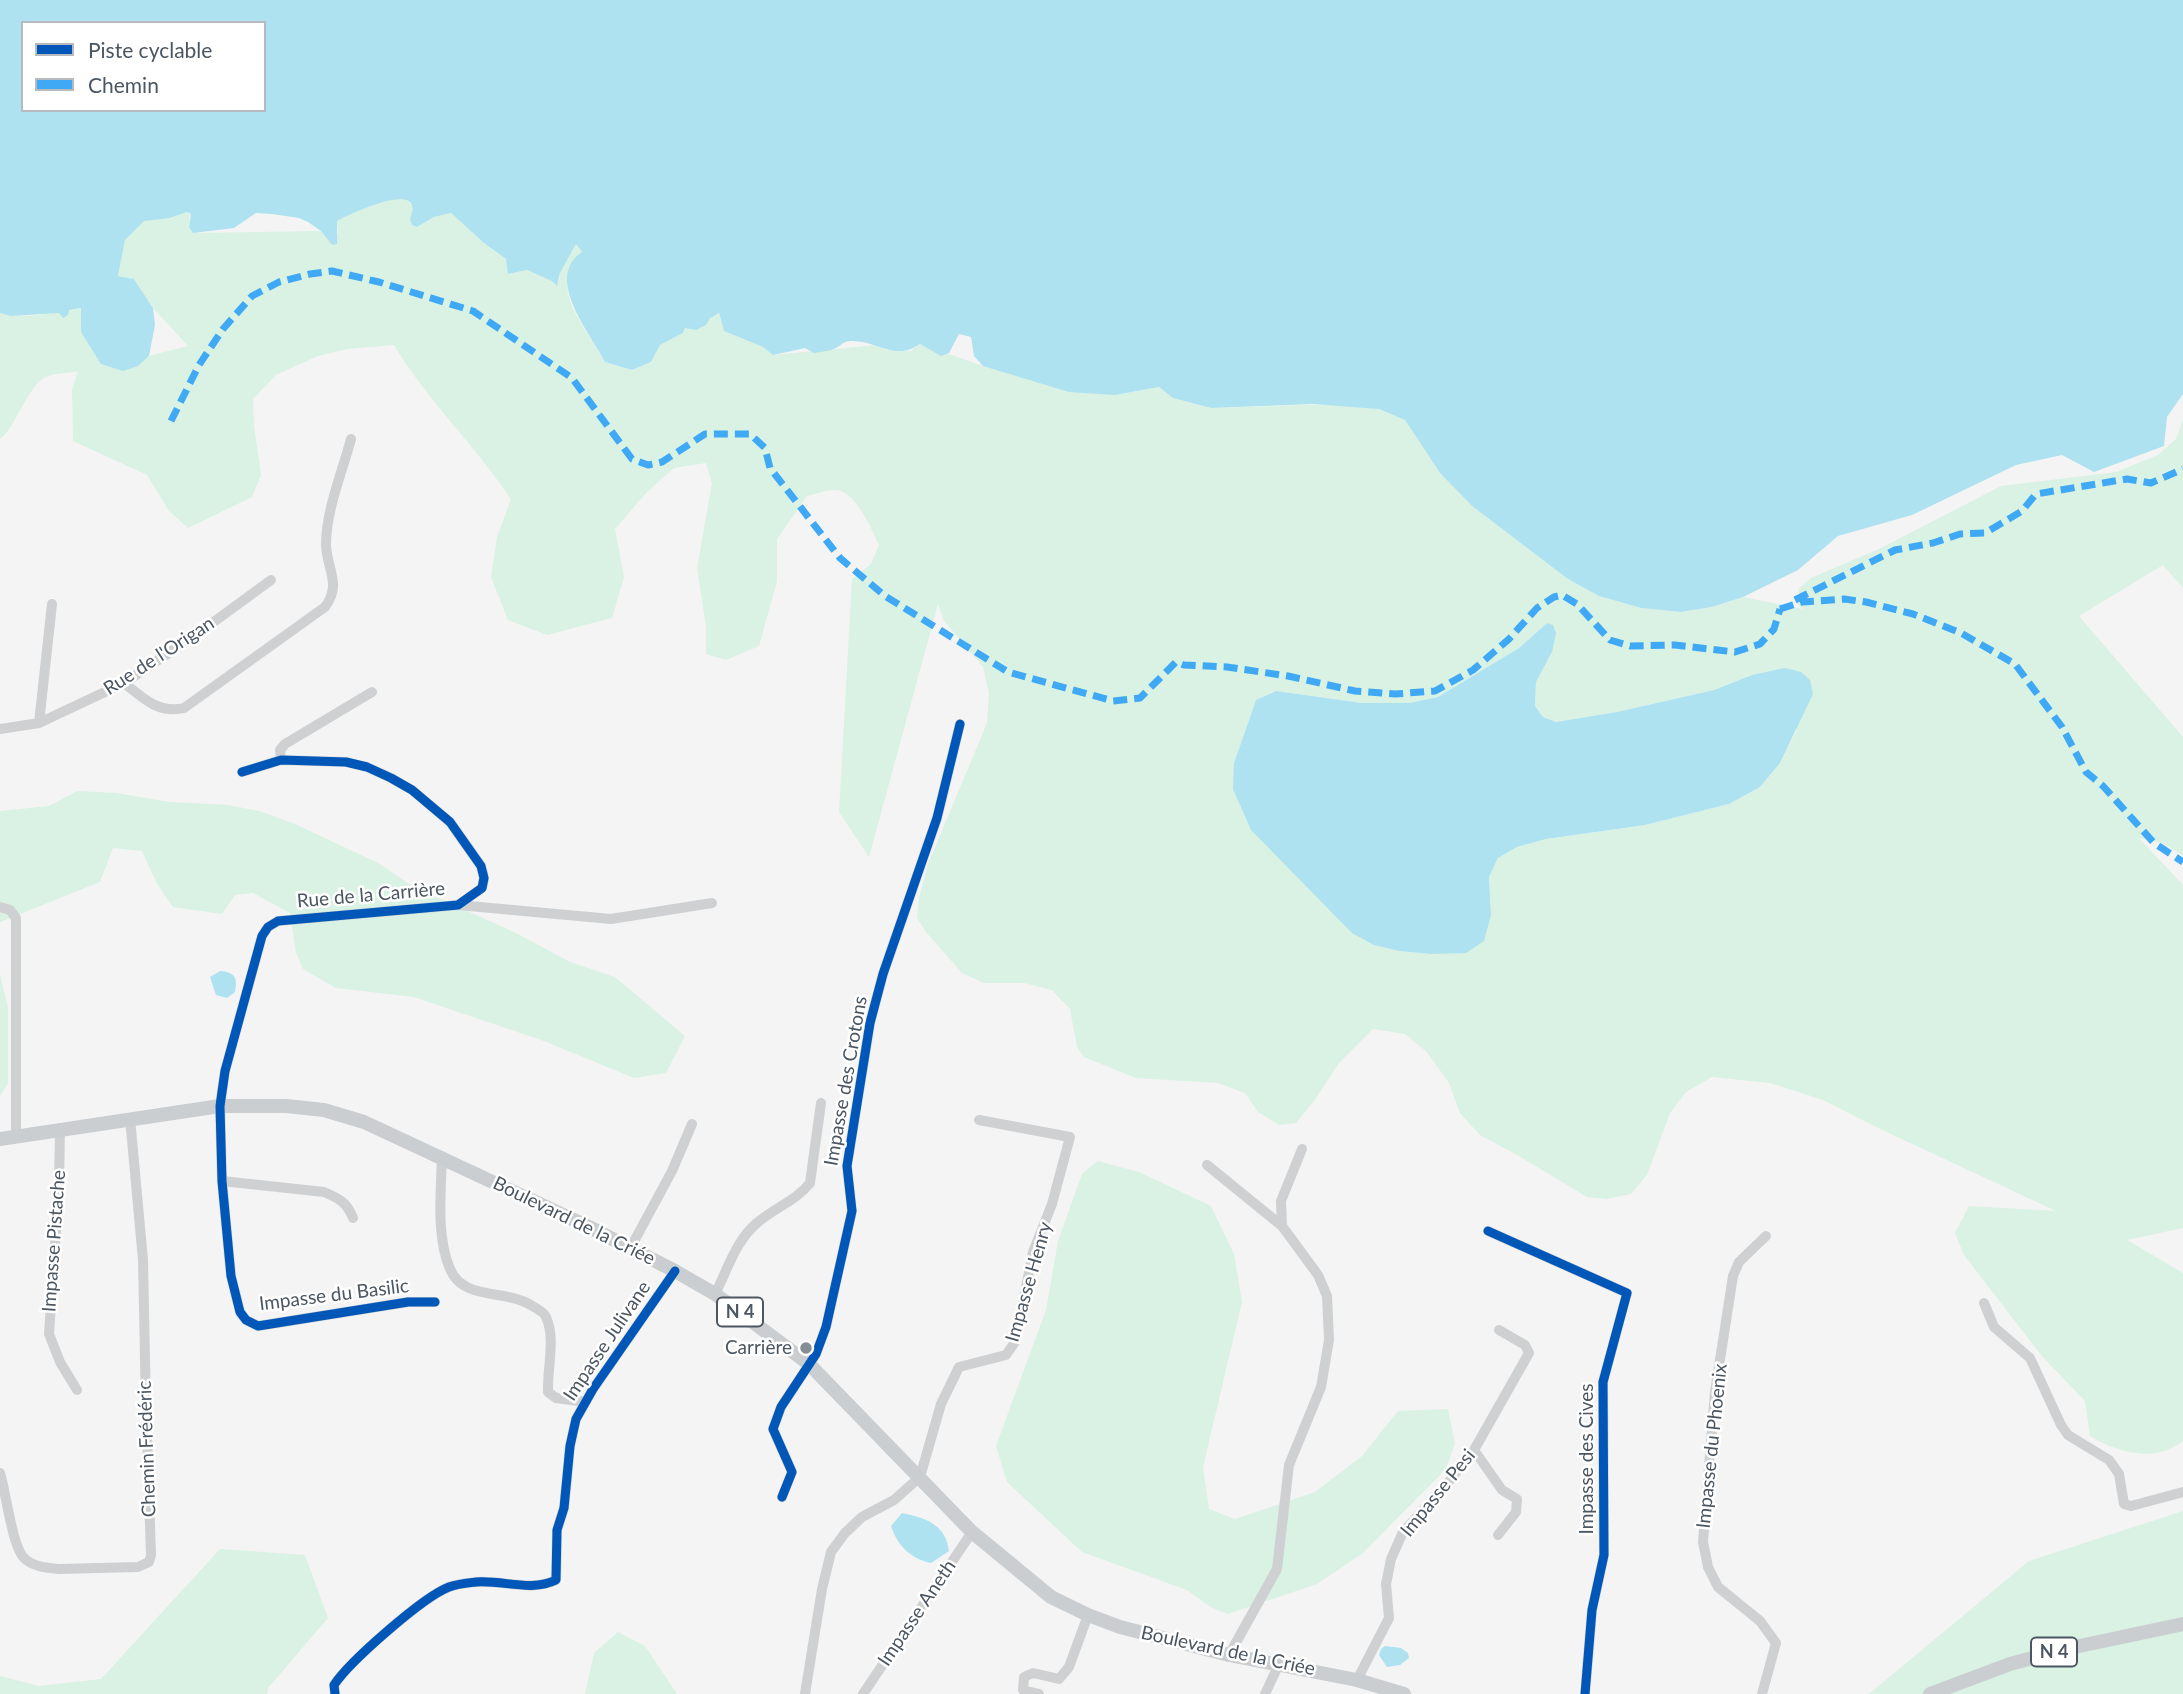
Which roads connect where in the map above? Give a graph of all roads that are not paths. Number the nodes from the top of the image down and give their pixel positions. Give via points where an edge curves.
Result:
1 (351, 439) dead end
2 (271, 580) dead end
3 (52, 604) dead end
4 (124, 683) junction
5 (372, 692) dead end
6 (39, 723) junction
7 (960, 724) dead end
8 (0, 729) edge
9 (281, 760) junction
10 (242, 772) dead end
11 (712, 903) dead end
12 (458, 905) junction
13 (0, 907) edge
14 (821, 1103) dead end
15 (220, 1106) junction
16 (130, 1118) junction
17 (979, 1120) dead end
18 (692, 1124) dead end
19 (60, 1128) junction
20 (16, 1136) junction
21 (0, 1139) edge
22 (1302, 1149) dead end
23 (442, 1156) junction
24 (1207, 1165) dead end
25 (222, 1181) junction
26 (353, 1218) dead end
27 (1282, 1226) junction
28 (1488, 1231) dead end
29 (1766, 1236) dead end
30 (631, 1247) junction
31 (675, 1271) junction
32 (715, 1294) junction
33 (435, 1301) dead end
34 (1984, 1303) dead end
35 (1499, 1330) dead end
36 (809, 1364) junction
37 (76, 1390) dead end
38 (586, 1402) junction
39 (1474, 1450) junction
40 (0, 1473) edge
41 (920, 1477) junction
42 (2183, 1492) edge
43 (782, 1497) dead end
44 (972, 1532) junction
45 (1498, 1535) dead end
46 (1088, 1615) junction
47 (2183, 1624) edge
48 (1229, 1656) junction
49 (1279, 1664) junction
50 (1357, 1680) junction
51 (335, 1694) edge
52 (805, 1694) edge
53 (863, 1694) edge
54 (1039, 1694) edge
55 (1265, 1694) edge
56 (1404, 1694) edge
57 (1585, 1694) edge
58 (1762, 1694) edge
59 (1930, 1694) edge

1 - 4 street via 327,528 334,587 325,607 184,708 162,710
2 - 4 street, Rue de l'Origan
3 - 6 street
4 - 6 street, Rue de l'Origan
5 - 9 street via 285,744
6 - 8 street, Rue de l'Origan
7 - 36 street, Impasse des Crotons via 937,818 870,1023 847,1166 852,1211 826,1327
9 - 10 street
9 - 12 street, Rue de la Carrière via 346,762 367,767 412,790 441,814 481,866 482,888
11 - 12 street via 611,919
12 - 15 street, Rue de la Carrière via 278,921 268,927 225,1071
13 - 20 street via 16,918
14 - 32 street via 810,1183 743,1237
15 - 16 main road, Boulevard de la Criée / N 4
15 - 23 main road, Boulevard de la Criée / N 4 via 324,1110
15 - 25 street, Impasse du Basilic
16 - 19 main road, Boulevard de la Criée / N 4
16 - 40 street, Chemin Frédéric via 143,1260 149,1562 138,1567 60,1569 29,1562 18,1550
17 - 41 street, Impasse Henry via 1070,1137 1033,1252 1016,1342 1006,1356 959,1367 941,1404
18 - 30 street
19 - 20 main road, Boulevard de la Criée / N 4
19 - 37 street, Impasse Pistache via 50,1334
20 - 21 main road, Boulevard de la Criée / N 4
22 - 27 street via 1281,1201
23 - 30 main road, Boulevard de la Criée / N 4
23 - 38 street via 442,1235 450,1271 459,1284 472,1291 524,1300 545,1314 550,1331 548,1392 556,1398
24 - 27 street
25 - 26 street via 324,1192 348,1206
25 - 33 street, Impasse du Basilic via 231,1276 246,1320 258,1326
27 - 48 street via 1318,1275 1328,1308 1329,1340 1321,1387 1289,1465 1277,1569
28 - 57 street, Impasse des Cives via 1627,1293 1603,1382 1604,1555 1591,1618
29 - 58 street, Impasse du Phoenix via 1739,1262 1733,1276 1715,1392 1703,1542 1718,1587 1760,1621 1776,1643
30 - 31 main road, Boulevard de la Criée / N 4
31 - 32 main road, Boulevard de la Criée / N 4
31 - 38 street, Impasse Julivane
32 - 36 main road, Boulevard de la Criée / N 4
34 - 42 street via 1994,1326 2030,1358 2068,1435 2109,1460 2119,1474 2124,1504
35 - 39 street, Impasse Pesi via 1525,1345 1529,1353
36 - 41 main road, Boulevard de la Criée / N 4
36 - 43 street, Impasse des Crotons via 781,1407 773,1429 792,1472
38 - 51 street, Impasse Julivane via 576,1419 570,1446 556,1537 556,1580 544,1586 477,1582 449,1587 365,1651 338,1678
39 - 45 street via 1502,1490 1517,1499 1516,1512
39 - 50 street, Impasse Pesi via 1402,1532 1385,1584 1389,1618
41 - 44 main road, Boulevard de la Criée / N 4
41 - 52 street via 894,1500 862,1517 831,1552
44 - 46 main road, Boulevard de la Criée / N 4 via 1051,1597
44 - 53 street, Impasse Aneth
46 - 48 main road, Boulevard de la Criée / N 4
46 - 54 street via 1069,1667 1059,1679 1033,1673 1024,1677 1023,1690
47 - 59 main road, N 4 via 2010,1664
48 - 49 main road, Boulevard de la Criée / N 4
49 - 50 main road, Boulevard de la Criée / N 4
49 - 55 street
50 - 56 main road, Boulevard de la Criée / N 4

